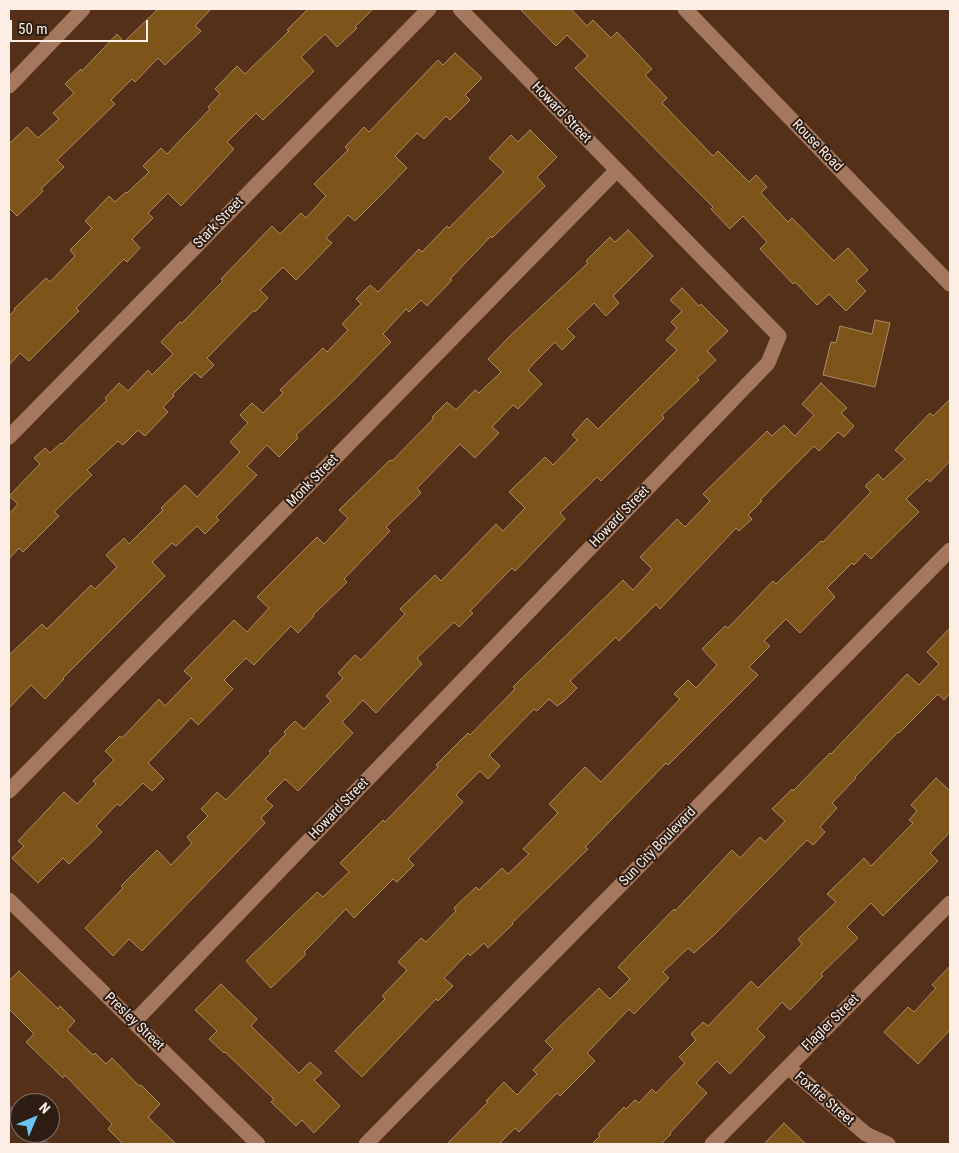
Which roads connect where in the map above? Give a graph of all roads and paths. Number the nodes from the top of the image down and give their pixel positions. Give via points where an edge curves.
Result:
1 (84, 9) edge
2 (428, 9) edge
3 (460, 9) edge
4 (684, 9) edge
5 (9, 86) edge
6 (617, 170) junction
7 (950, 284) edge
8 (9, 437) edge
9 (950, 550) edge
10 (9, 791) edge
11 (9, 900) edge
12 (950, 903) edge
13 (134, 1022) junction
14 (788, 1067) junction
15 (258, 1144) edge
16 (366, 1144) edge
17 (712, 1144) edge
18 (888, 1144) edge

1 - 5 street
2 - 8 street, Stark Street
3 - 6 street, Howard Street
4 - 7 street, Rouse Road
6 - 10 street, Monk Street
6 - 13 street, Howard Street via 779,336 768,363
9 - 16 street, Sun City Boulevard
11 - 13 street, Presley Street
12 - 14 street, Flagler Street
13 - 15 street, Presley Street
14 - 17 street, Flagler Street
14 - 18 street, Foxfire Street via 866,1134

